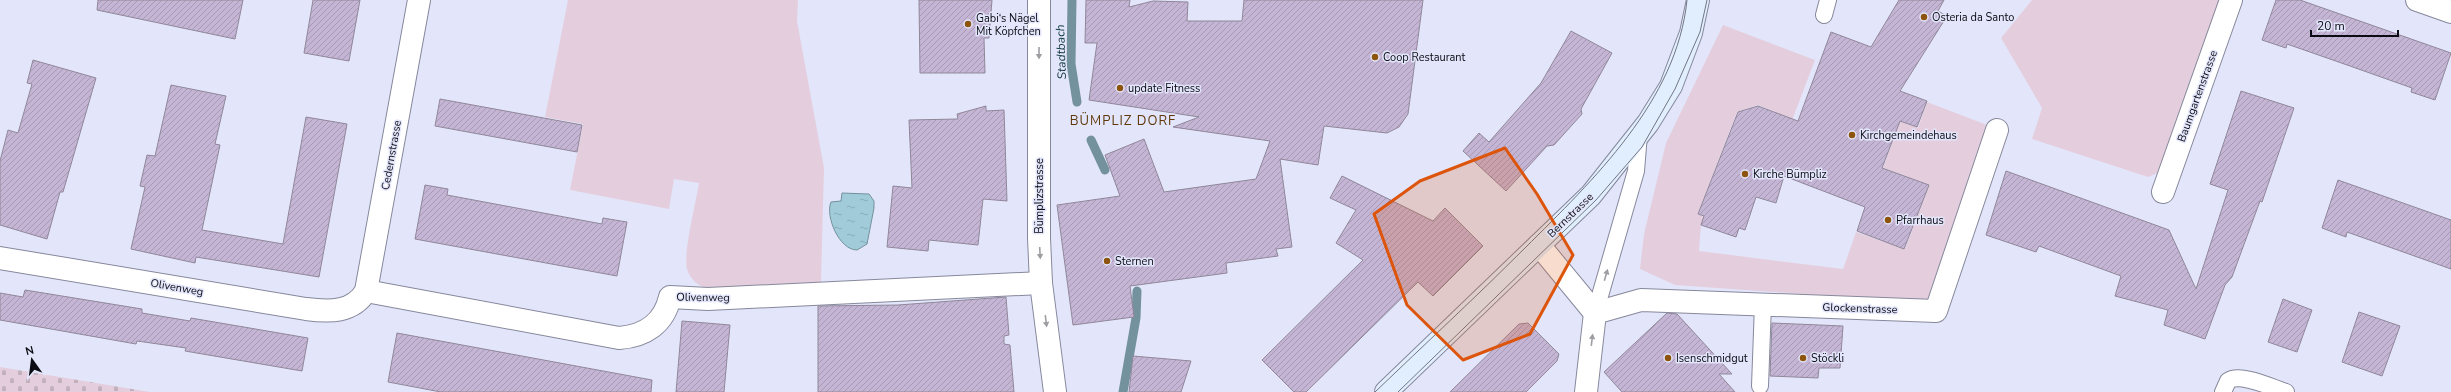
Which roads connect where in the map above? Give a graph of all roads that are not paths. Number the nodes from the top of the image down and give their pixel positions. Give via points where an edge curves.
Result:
1 (419, 0) edge
2 (1039, 0) edge
3 (1698, 0) edge
4 (2232, 0) edge
5 (2417, 0) edge
6 (2451, 12) edge
7 (1997, 130) dead end
8 (1639, 134) junction
9 (2163, 192) dead end
10 (1539, 245) junction
11 (0, 258) edge
12 (1041, 283) junction
13 (360, 299) junction
14 (1763, 304) junction
15 (1595, 313) junction
16 (1760, 386) dead end
17 (1055, 392) edge
18 (1386, 392) edge
19 (1586, 392) edge
20 (2223, 392) edge
21 (2286, 392) edge

1 - 13 street, Cedernstrasse
2 -> 12 street, Bümplizstrasse
3 - 8 street, Bernstrasse via 1692,33 1671,86
4 - 9 street, Baumgartenstrasse
5 - 6 street
7 - 14 street, Glockenstrasse via 1936,311
8 - 10 street, Bernstrasse via 1591,195
15 -> 8 lane via 1636,171
10 - 15 street
10 - 18 street, Bernstrasse
11 - 13 street, Olivenweg via 306,309 333,310
12 - 13 street, Olivenweg via 708,299 670,297 662,317 652,328 633,337 619,338
12 -> 17 street, Bümplizstrasse
14 - 15 street, Glockenstrasse via 1641,300
14 - 16 lane
19 -> 15 street
20 - 21 lane via 2228,381 2235,378 2250,380

